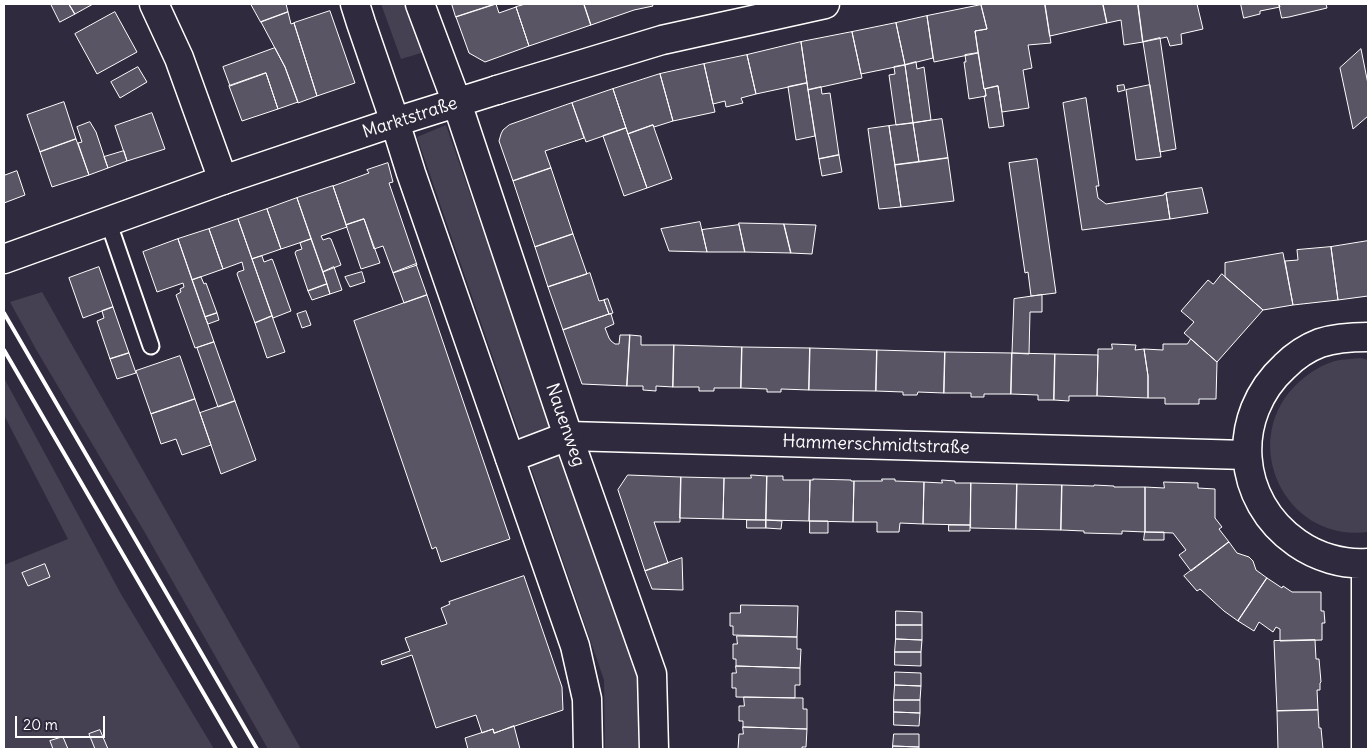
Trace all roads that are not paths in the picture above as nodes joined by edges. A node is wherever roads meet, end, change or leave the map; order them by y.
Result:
1 (154, 4) edge
2 (356, 4) edge
3 (420, 4) edge
4 (825, 4) edge
5 (457, 103) junction
6 (395, 122) junction
7 (223, 180) junction
8 (108, 221) junction
9 (4, 259) edge
10 (1368, 337) edge
11 (151, 346) dead end
12 (568, 436) junction
13 (1246, 455) junction
14 (510, 458) junction
15 (1367, 564) edge
16 (588, 749) edge
17 (654, 749) edge
18 (1366, 749) edge

1 - 7 street
2 - 6 street
3 - 5 street, Nauenweg
4 - 5 street, Marktstraße
5 - 6 street, Marktstraße
5 - 12 street, Nauenweg
6 - 7 street, Marktstraße
6 - 14 street
7 - 8 street, Marktstraße
8 - 9 street, Marktstraße
8 - 11 lane
10 - 13 street
12 - 13 street, Hammerschmidtstraße
12 - 14 street, Hammerschmidtstraße
12 - 17 street, Nauenweg
13 - 15 street
14 - 16 street
15 - 18 street

